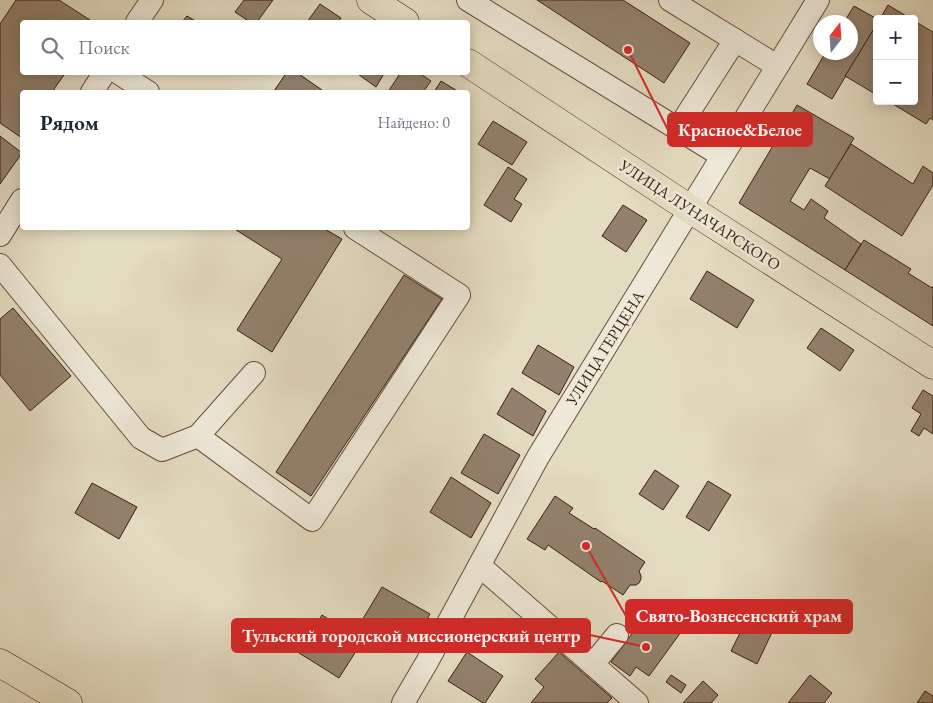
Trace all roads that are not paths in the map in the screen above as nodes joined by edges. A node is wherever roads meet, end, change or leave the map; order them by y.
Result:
1 (152, 0) edge
2 (371, 0) edge
3 (468, 0) edge
4 (670, 0) edge
5 (818, 0) edge
6 (138, 20) edge
7 (403, 20) edge
8 (735, 40) junction
9 (470, 64) edge
10 (777, 66) junction
11 (103, 75) edge
12 (122, 75) edge
13 (93, 90) edge
14 (145, 90) edge
15 (678, 129) junction
16 (722, 156) junction
17 (20, 203) edge
18 (690, 209) junction
19 (359, 230) edge
20 (0, 235) edge
21 (0, 265) edge
22 (933, 365) edge
23 (254, 373) dead end
24 (198, 436) junction
25 (480, 566) junction
26 (617, 635) dead end
27 (0, 663) edge
28 (593, 664) junction
29 (68, 703) edge
30 (403, 703) edge
31 (637, 703) edge

1 - 6 street
2 - 7 main road
3 - 15 street
4 - 8 street
5 - 10 street, УЛИЦА ГЕРЦЕНА
8 - 10 street
8 - 15 street
9 - 18 main road, УЛИЦА ЛУНАЧАРСКОГО
10 - 16 street, УЛИЦА ГЕРЦЕНА
11 - 13 street
12 - 14 street
15 - 16 street
16 - 18 street, УЛИЦА ГЕРЦЕНА
17 - 20 street
18 - 22 main road, УЛИЦА ЛУНАЧАРСКОГО
18 - 25 street, УЛИЦА ГЕРЦЕНА
19 - 24 street
21 - 24 street
23 - 24 street
25 - 28 street
25 - 30 street, УЛИЦА ГЕРЦЕНА
26 - 28 street
27 - 29 main road
28 - 31 street

